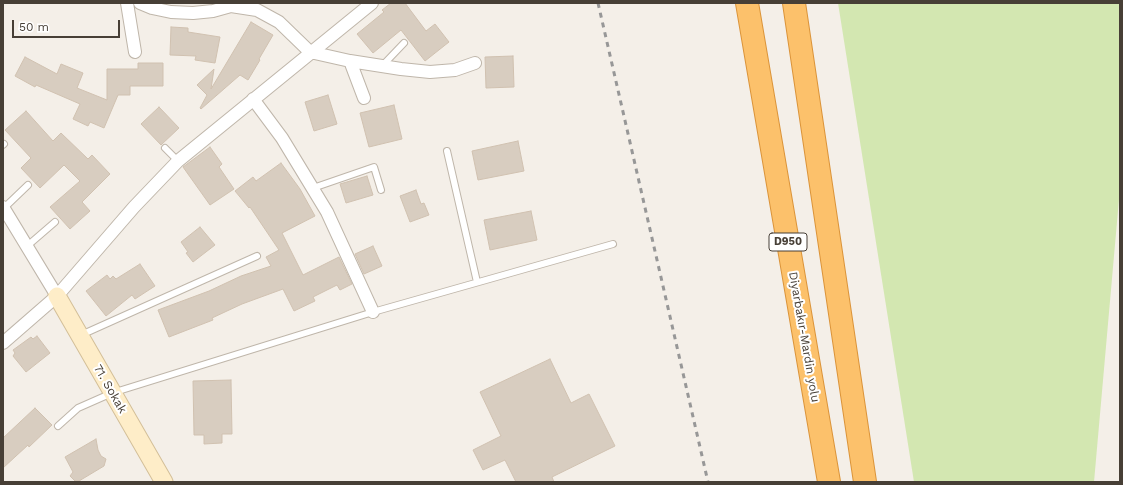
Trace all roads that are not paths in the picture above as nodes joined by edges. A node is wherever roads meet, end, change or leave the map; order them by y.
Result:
1 (127, 3) edge
2 (140, 3) edge
3 (372, 3) edge
4 (747, 3) edge
5 (794, 3) edge
6 (232, 4) edge
7 (404, 44) dead end
8 (135, 52) dead end
9 (310, 52) junction
10 (350, 61) junction
11 (474, 63) dead end
12 (382, 66) junction
13 (364, 98) dead end
14 (254, 99) junction
15 (165, 148) dead end
16 (447, 151) dead end
17 (178, 161) junction
18 (28, 185) dead end
19 (313, 188) junction
20 (381, 190) dead end
21 (3, 208) edge
22 (55, 222) dead end
23 (613, 244) dead end
24 (26, 247) junction
25 (257, 256) dead end
26 (477, 282) junction
27 (57, 296) junction
28 (372, 312) junction
29 (79, 335) junction
30 (3, 343) edge
31 (112, 392) junction
32 (58, 426) dead end
33 (164, 482) edge
34 (829, 482) edge
35 (865, 482) edge

1 - 8 street
2 - 6 street
3 - 9 street
4 - 34 highway, Diyarbakır-Mardin yolu / D950
5 - 35 highway
6 - 9 street
7 - 12 lane
9 - 10 street
9 - 14 street
10 - 12 street
10 - 13 street
11 - 12 street
14 - 17 street
14 - 19 street
15 - 17 lane
16 - 26 lane
17 - 27 street
18 - 21 lane
19 - 20 lane
19 - 28 street
21 - 24 street
22 - 24 lane
23 - 26 lane
24 - 27 street
25 - 29 lane
26 - 28 lane
27 - 29 street, 71. Sokak
27 - 30 street
28 - 31 lane
29 - 31 street, 71. Sokak
31 - 32 lane
31 - 33 street, 71. Sokak

